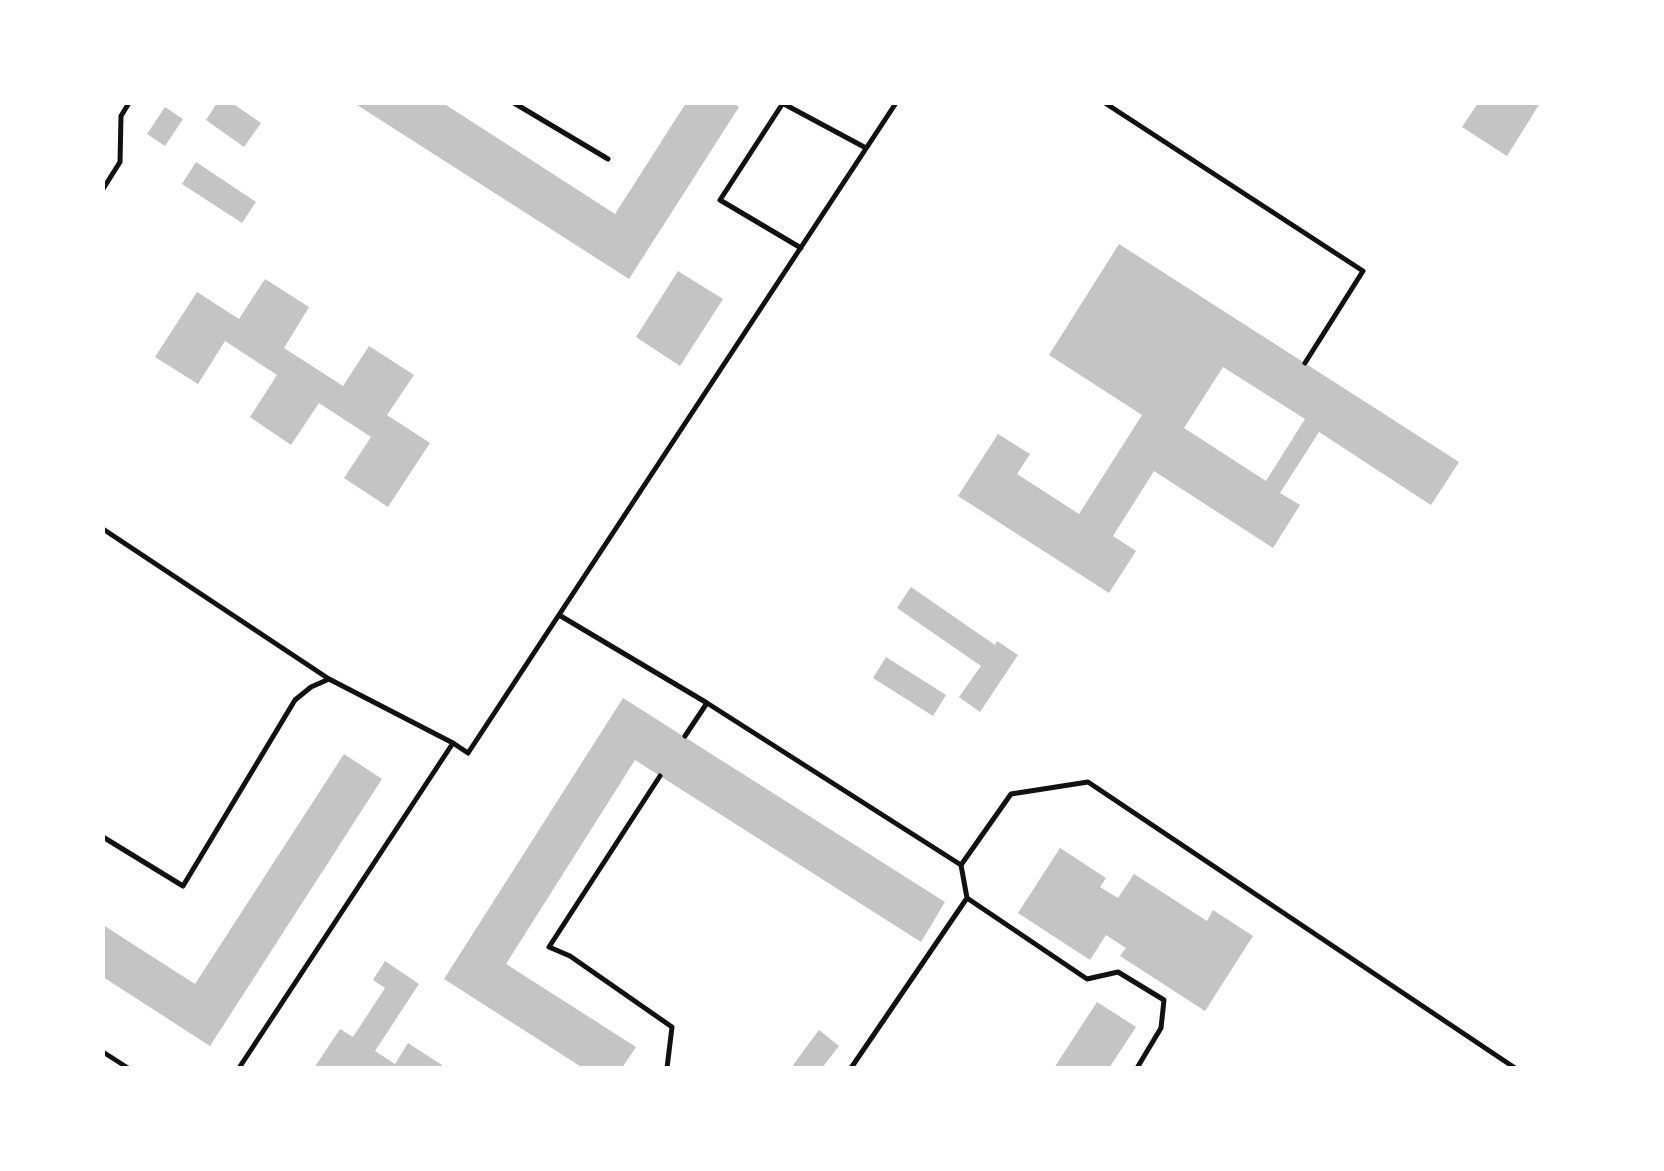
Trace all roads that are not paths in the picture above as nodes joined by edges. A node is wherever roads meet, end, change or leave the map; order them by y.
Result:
1 (128, 103) edge
2 (514, 103) edge
3 (896, 103) edge
4 (1105, 103) edge
5 (783, 104) edge
6 (866, 148) junction
7 (608, 159) dead end
8 (103, 189) edge
9 (801, 248) junction
10 (1305, 363) dead end
11 (103, 529) edge
12 (559, 615) junction
13 (330, 679) junction
14 (707, 703) junction
15 (685, 736) dead end
16 (453, 743) junction
17 (660, 776) dead end
18 (103, 836) edge
19 (961, 865) junction
20 (967, 898) junction
21 (239, 1068) edge
22 (667, 1068) edge
23 (851, 1068) edge
24 (1137, 1068) edge
25 (1515, 1068) edge

1 - 8 lane
2 - 7 lane
3 - 6 lane
4 - 10 lane
5 - 6 lane
5 - 9 lane
6 - 9 lane
9 - 12 lane
11 - 13 lane
12 - 14 lane
12 - 16 lane
13 - 16 lane
13 - 18 lane
14 - 15 lane
14 - 19 lane
16 - 21 lane
17 - 22 lane
19 - 20 lane
19 - 25 lane
20 - 23 lane
20 - 24 lane

